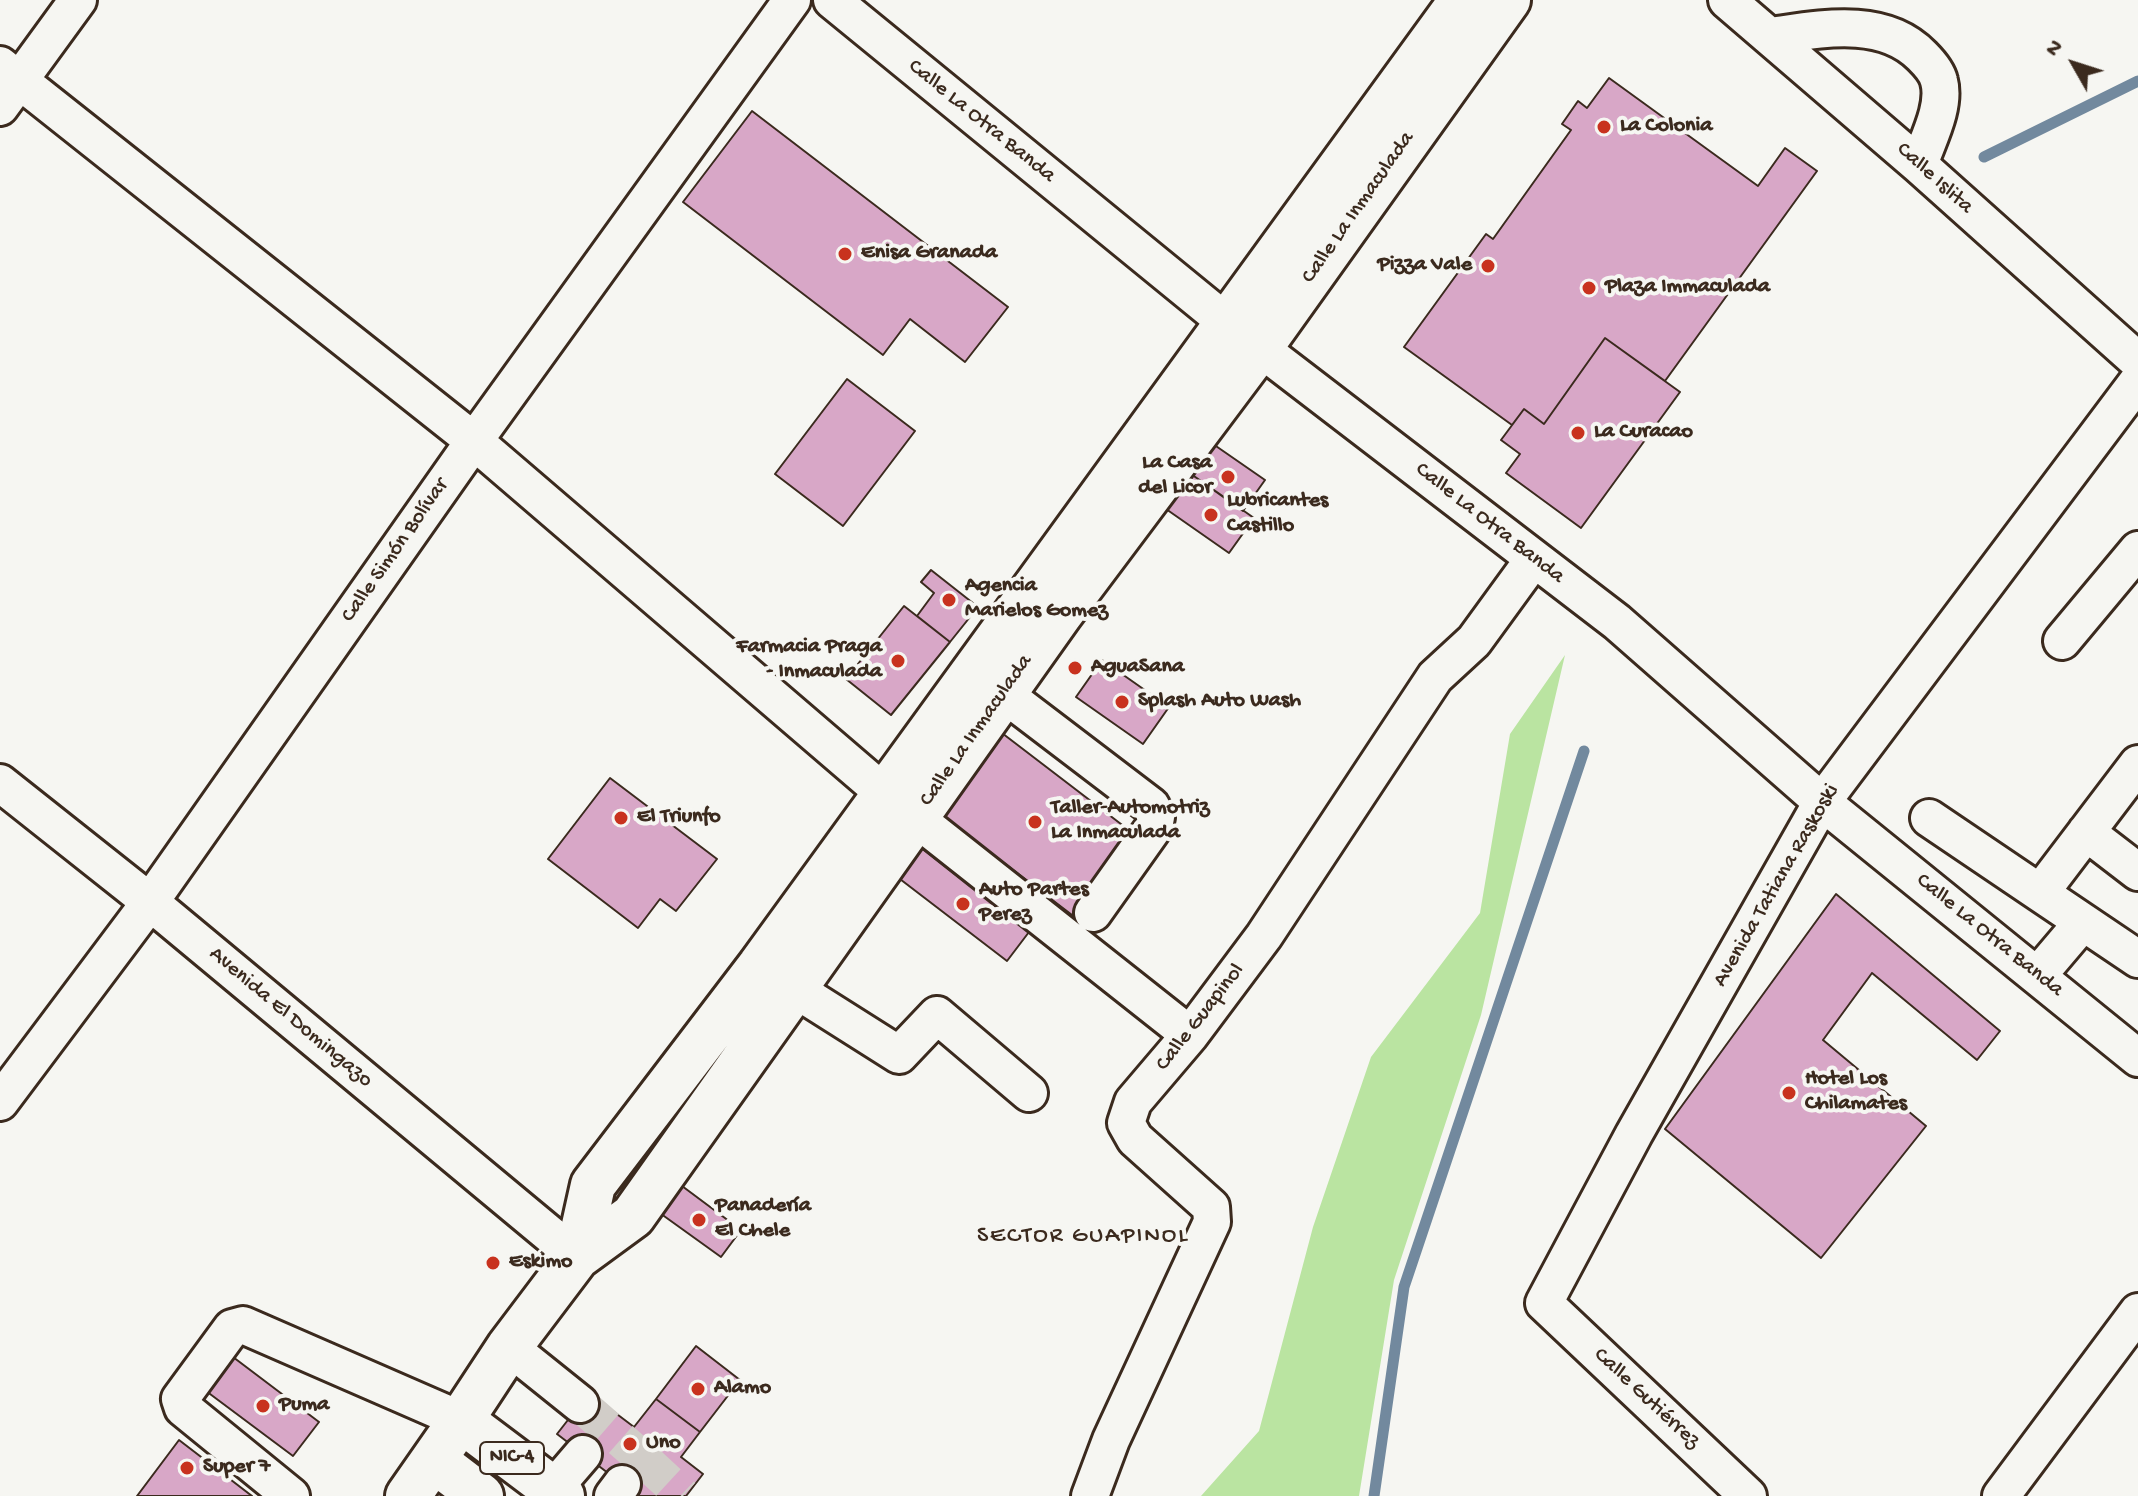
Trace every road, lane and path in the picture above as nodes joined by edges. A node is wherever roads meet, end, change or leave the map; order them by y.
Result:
1 (78, 0) edge
2 (792, 0) edge
3 (832, 0) edge
4 (1727, 0) edge
5 (1488, 3) edge
6 (1770, 36) junction
7 (7, 84) edge
8 (1919, 165) junction
9 (1226, 322) junction
10 (1261, 346) junction
11 (2138, 361) edge
12 (2138, 381) edge
13 (474, 441) junction
14 (2138, 550) edge
15 (1533, 560) junction
16 (1045, 602) junction
17 (2062, 641) dead end
18 (1004, 694) junction
19 (2138, 764) edge
20 (0, 783) edge
21 (1822, 802) junction
22 (900, 805) junction
23 (1929, 818) dead end
24 (2086, 832) junction
25 (2138, 872) edge
26 (2040, 893) junction
27 (150, 902) junction
28 (1093, 913) dead end
29 (2083, 922) junction
30 (2138, 959) edge
31 (2038, 975) junction
32 (777, 978) junction
33 (1190, 1035) junction
34 (2138, 1058) edge
35 (1029, 1093) dead end
36 (0, 1102) edge
37 (577, 1257) junction
38 (1544, 1303) joint
39 (2138, 1312) edge
40 (509, 1347) junction
41 (580, 1404) tunnel mouth
42 (461, 1420) junction
43 (583, 1454) dead end
44 (434, 1460) junction
45 (557, 1493) edge
46 (291, 1496) edge
47 (408, 1496) edge
48 (481, 1496) edge
49 (1090, 1496) edge
50 (1748, 1496) edge
51 (2001, 1496) edge

1 - 7 street
2 - 13 street, Calle Simón Bolívar
3 - 9 street, Calle La Otra Banda
4 - 6 street, Calle Islita
5 - 9 main road, Calle La Inmaculada
5 - 10 main road, Calle La Inmaculada
6 - 8 street, Calle Islita
6 - 8 street
7 - 13 street
8 - 11 street, Calle Islita
9 - 10 street, Calle La Otra Banda
9 - 16 main road, Calle La Inmaculada
10 - 15 street, Calle La Otra Banda
10 - 16 main road, Calle La Inmaculada
12 - 21 street, Avenida Tatiana Raskoski
13 - 22 street
13 - 27 street, Calle Simón Bolívar
14 - 17 street
15 - 21 street, Calle La Otra Banda
15 - 33 street, Calle Guapinol
16 - 18 main road, Calle La Inmaculada
16 - 22 main road, Calle La Inmaculada
18 - 22 main road, Calle La Inmaculada
18 - 28 street
19 - 24 street
20 - 27 street, Avenida El Domingazo
21 - 31 street, Calle La Otra Banda
21 - 38 street, Avenida Tatiana Raskoski
22 - 32 main road, Calle La Inmaculada
22 - 33 street
23 - 26 street
24 - 25 street
24 - 26 street
26 - 29 street
27 - 36 street, Calle Simón Bolívar
27 - 37 street, Avenida El Domingazo
29 - 30 street
29 - 31 street
31 - 34 street, Calle La Otra Banda
32 - 35 street
32 - 37 main road, Calle La Inmaculada
33 - 49 street, Calle Guapinol
37 - 40 main road, Calle La Inmaculada
38 - 50 street, Calle Gutiérrez
39 - 51 street
40 - 41 street
40 - 42 main road, Calle La Inmaculada
42 - 44 main road, NIC-4
42 - 45 main road, NIC-4
42 - 46 street
43 - 45 street
44 - 47 main road, NIC-4
44 - 48 main road, NIC-4

